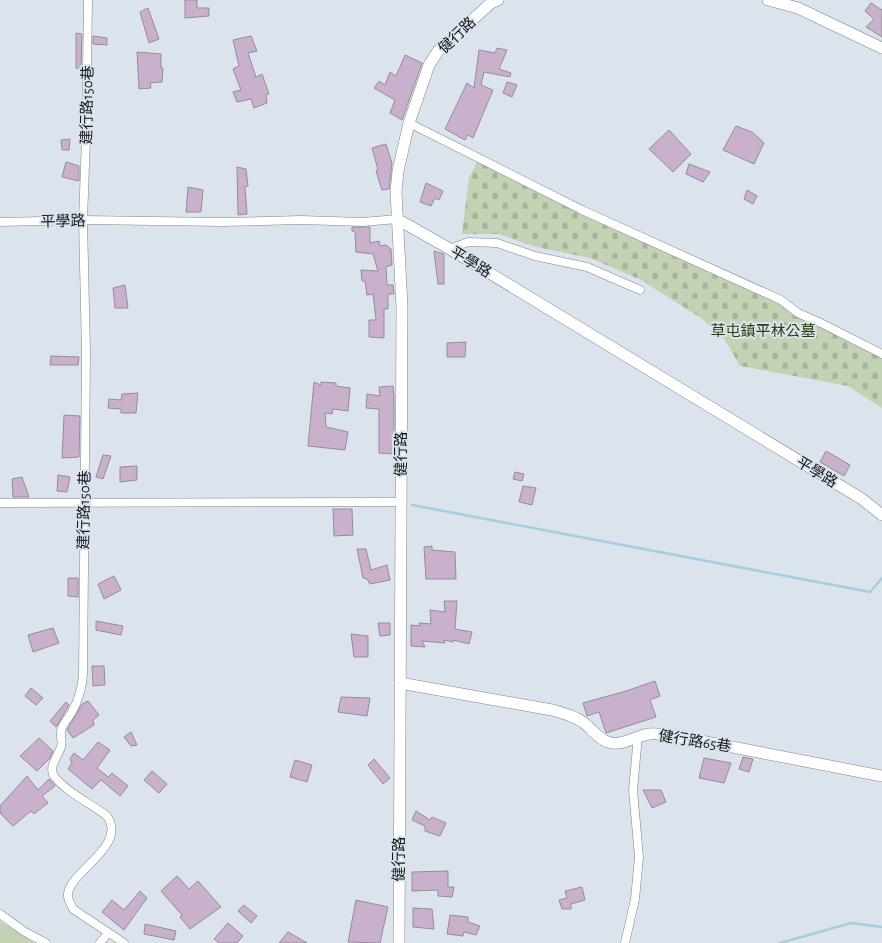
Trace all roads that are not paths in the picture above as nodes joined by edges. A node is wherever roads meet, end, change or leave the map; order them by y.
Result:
1 (88, 0) edge
2 (498, 0) edge
3 (768, 0) edge
4 (882, 48) edge
5 (409, 123) junction
6 (397, 219) junction
7 (83, 220) junction
8 (0, 222) edge
9 (450, 249) junction
10 (640, 290) dead end
11 (882, 354) edge
12 (401, 502) junction
13 (0, 503) edge
14 (84, 503) junction
15 (882, 515) edge
16 (400, 683) junction
17 (638, 736) junction
18 (882, 776) edge
19 (0, 914) edge
20 (108, 933) junction
21 (46, 943) edge
22 (100, 943) edge
23 (124, 943) edge
24 (399, 943) edge
25 (624, 943) edge

1 - 7 street, 建行路150巷
2 - 5 street, 健行路
3 - 4 street
5 - 6 street, 健行路
5 - 11 street
6 - 7 street, 平學路
6 - 9 street, 平學路
6 - 12 street, 健行路
7 - 8 street, 平學路
7 - 14 street, 建行路150巷
9 - 10 street
9 - 15 street, 平學路
12 - 14 street
12 - 16 street, 健行路
13 - 14 street
14 - 20 street, 建行路150巷
16 - 17 street, 健行路65巷
16 - 24 street, 健行路
17 - 18 street, 健行路65巷
17 - 25 street
19 - 21 street
20 - 22 street
20 - 23 street, 建行路150巷

